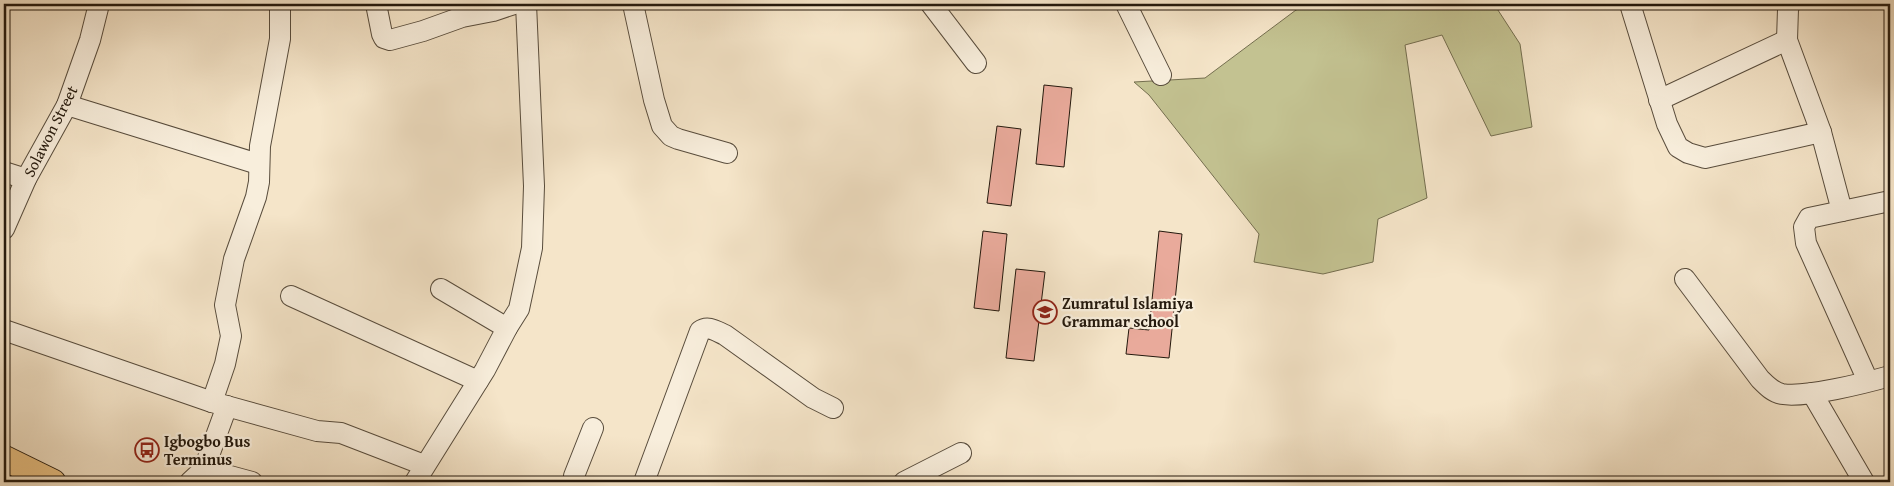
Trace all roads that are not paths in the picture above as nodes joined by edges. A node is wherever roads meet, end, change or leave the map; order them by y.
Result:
1 (100, 4) edge
2 (280, 4) edge
3 (376, 4) edge
4 (514, 4) edge
5 (526, 4) edge
6 (632, 4) edge
7 (931, 4) edge
8 (1126, 4) edge
9 (1630, 4) edge
10 (1790, 4) edge
11 (1787, 40) junction
12 (976, 63) dead end
13 (1161, 75) dead end
14 (1660, 100) junction
15 (67, 105) junction
16 (1821, 132) junction
17 (726, 152) dead end
18 (258, 164) junction
19 (4, 172) edge
20 (26, 180) junction
21 (1890, 202) edge
22 (1842, 211) junction
23 (4, 229) edge
24 (1686, 279) dead end
25 (441, 289) dead end
26 (291, 296) dead end
27 (507, 328) junction
28 (4, 330) edge
29 (1890, 376) edge
30 (478, 381) junction
31 (1868, 381) junction
32 (1812, 393) junction
33 (219, 404) junction
34 (833, 408) dead end
35 (594, 428) dead end
36 (961, 453) dead end
37 (4, 458) edge
38 (419, 474) edge
39 (197, 476) edge
40 (53, 482) edge
41 (252, 482) edge
42 (575, 482) edge
43 (644, 482) edge
44 (904, 482) edge
45 (1864, 482) edge

1 - 15 street, Solawon Street
2 - 18 street
3 - 4 street
5 - 27 street
6 - 17 street
7 - 12 street
8 - 13 street
9 - 14 street
10 - 11 street
11 - 14 street
11 - 16 street
14 - 16 street
15 - 18 street
15 - 20 street, Solawon Street
16 - 22 street
18 - 33 street
19 - 20 street
20 - 23 street, Solawon Street
21 - 22 street
22 - 31 street
24 - 32 street
25 - 27 street
26 - 30 street
27 - 30 street
28 - 33 street
29 - 31 street
30 - 38 street
31 - 32 street
32 - 45 street
33 - 38 street
33 - 39 street
34 - 43 street
35 - 42 street
36 - 44 street
37 - 40 main road
39 - 41 street

